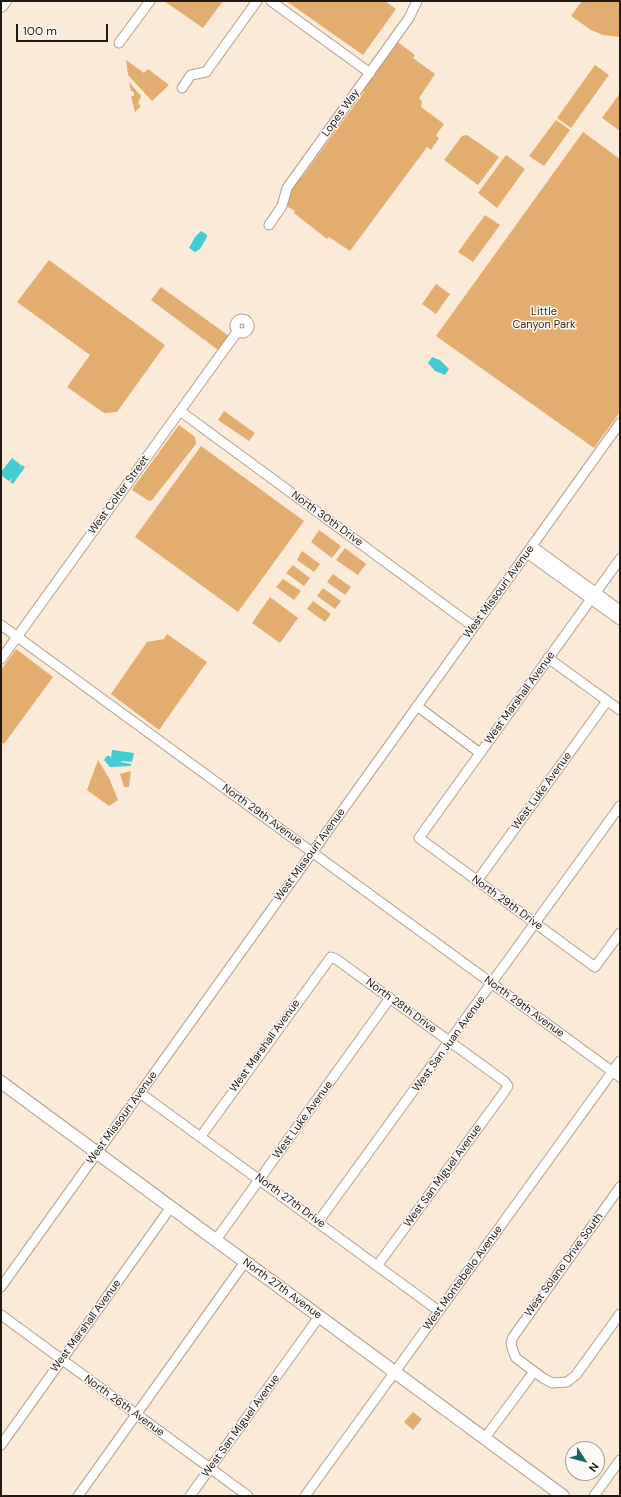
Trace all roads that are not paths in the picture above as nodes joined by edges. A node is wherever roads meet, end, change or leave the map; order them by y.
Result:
1 (5, 1) edge
2 (150, 1) edge
3 (257, 1) edge
4 (271, 1) edge
5 (416, 1) edge
6 (1, 6) edge
7 (119, 43) dead end
8 (370, 73) junction
9 (182, 88) dead end
10 (269, 225) dead end
11 (237, 332) dead end
12 (180, 411) junction
13 (620, 423) edge
14 (529, 550) junction
15 (620, 559) edge
16 (593, 596) junction
17 (620, 610) edge
18 (620, 620) edge
19 (1, 625) edge
20 (474, 627) junction
21 (17, 637) junction
22 (548, 658) junction
23 (1, 659) edge
24 (607, 700) junction
25 (417, 706) junction
26 (620, 710) edge
27 (480, 753) junction
28 (620, 806) edge
29 (419, 838) joint
30 (313, 852) junction
31 (477, 881) junction
32 (534, 923) junction
33 (620, 933) edge
34 (331, 957) joint
35 (492, 983) junction
36 (390, 998) junction
37 (450, 1042) junction
38 (620, 1061) edge
39 (616, 1074) edge
40 (1, 1082) edge
41 (508, 1086) joint
42 (140, 1092) junction
43 (201, 1136) junction
44 (97, 1153) junction
45 (260, 1179) junction
46 (620, 1187) edge
47 (171, 1207) junction
48 (318, 1222) junction
49 (215, 1241) junction
50 (245, 1262) junction
51 (377, 1266) junction
52 (1, 1287) edge
53 (439, 1311) junction
54 (620, 1314) edge
55 (1, 1315) edge
56 (319, 1317) junction
57 (62, 1360) junction
58 (395, 1372) junction
59 (533, 1372) junction
60 (136, 1414) junction
61 (484, 1439) junction
62 (1, 1445) edge
63 (620, 1460) edge
64 (210, 1468) junction
65 (78, 1496) edge
66 (190, 1496) edge
67 (248, 1496) edge
68 (305, 1496) edge
69 (563, 1496) edge
70 (594, 1496) edge

1 - 6 main road
2 - 7 street
3 - 9 street
4 - 8 street
5 - 8 street, Lopes Way
8 - 10 street, Lopes Way
11 - 12 street, West Colter Street
12 - 20 street, North 30th Drive
12 - 21 street, West Colter Street
13 - 14 street, West Missouri Avenue
14 - 16 street
14 - 20 street, West Missouri Avenue
15 - 16 street, West Marshall Avenue
16 - 17 street
16 - 18 street
16 - 22 street, West Marshall Avenue
19 - 21 street, North 29th Avenue
20 - 25 street, West Missouri Avenue
21 - 23 street, West Colter Street
21 - 30 street, North 29th Avenue
22 - 24 street
22 - 27 street, West Marshall Avenue
24 - 26 street
24 - 31 street, West Luke Avenue
25 - 27 street
25 - 30 street, West Missouri Avenue
27 - 29 street, West Marshall Avenue
28 - 32 street, West San Juan Avenue
29 - 31 street, North 29th Drive
30 - 35 street, North 29th Avenue
30 - 42 street, West Missouri Avenue
31 - 32 street, North 29th Drive
32 - 33 street, North 29th Drive
32 - 35 street, West San Juan Avenue
34 - 36 street, North 28th Drive
34 - 43 street, West Marshall Avenue
35 - 37 street, West San Juan Avenue
35 - 39 street, North 29th Avenue
36 - 37 street, North 28th Drive
36 - 45 street, West Luke Avenue
37 - 41 street, North 28th Drive
37 - 48 street, West San Juan Avenue
38 - 39 street, West Montebello Avenue
39 - 53 street, West Montebello Avenue
40 - 44 main road, North 27th Avenue
41 - 51 street, West San Miguel Avenue
42 - 43 street, North 27th Drive
42 - 44 street, West Missouri Avenue
43 - 45 street, North 27th Drive
44 - 47 main road, North 27th Avenue
44 - 52 street, West Missouri Avenue
45 - 48 street, North 27th Drive
45 - 49 street, West Luke Avenue
46 - 59 street, West Solano Drive South
47 - 49 main road, North 27th Avenue
47 - 57 street, West Marshall Avenue
48 - 51 street, North 27th Drive
49 - 50 main road, North 27th Avenue
50 - 56 main road, North 27th Avenue
50 - 60 street
51 - 53 street, North 27th Drive
53 - 58 street, West Montebello Avenue
54 - 59 street
55 - 57 street, North 26th Avenue
56 - 58 main road, North 27th Avenue
56 - 64 street, West San Miguel Avenue
57 - 60 street, North 26th Avenue
57 - 62 street, West Marshall Avenue
58 - 61 main road, North 27th Avenue
58 - 68 street, West Montebello Avenue
59 - 61 street
60 - 64 street, North 26th Avenue
60 - 65 street
61 - 69 main road, North 27th Avenue
63 - 70 street
64 - 66 street, West San Miguel Avenue
64 - 67 street, North 26th Avenue

